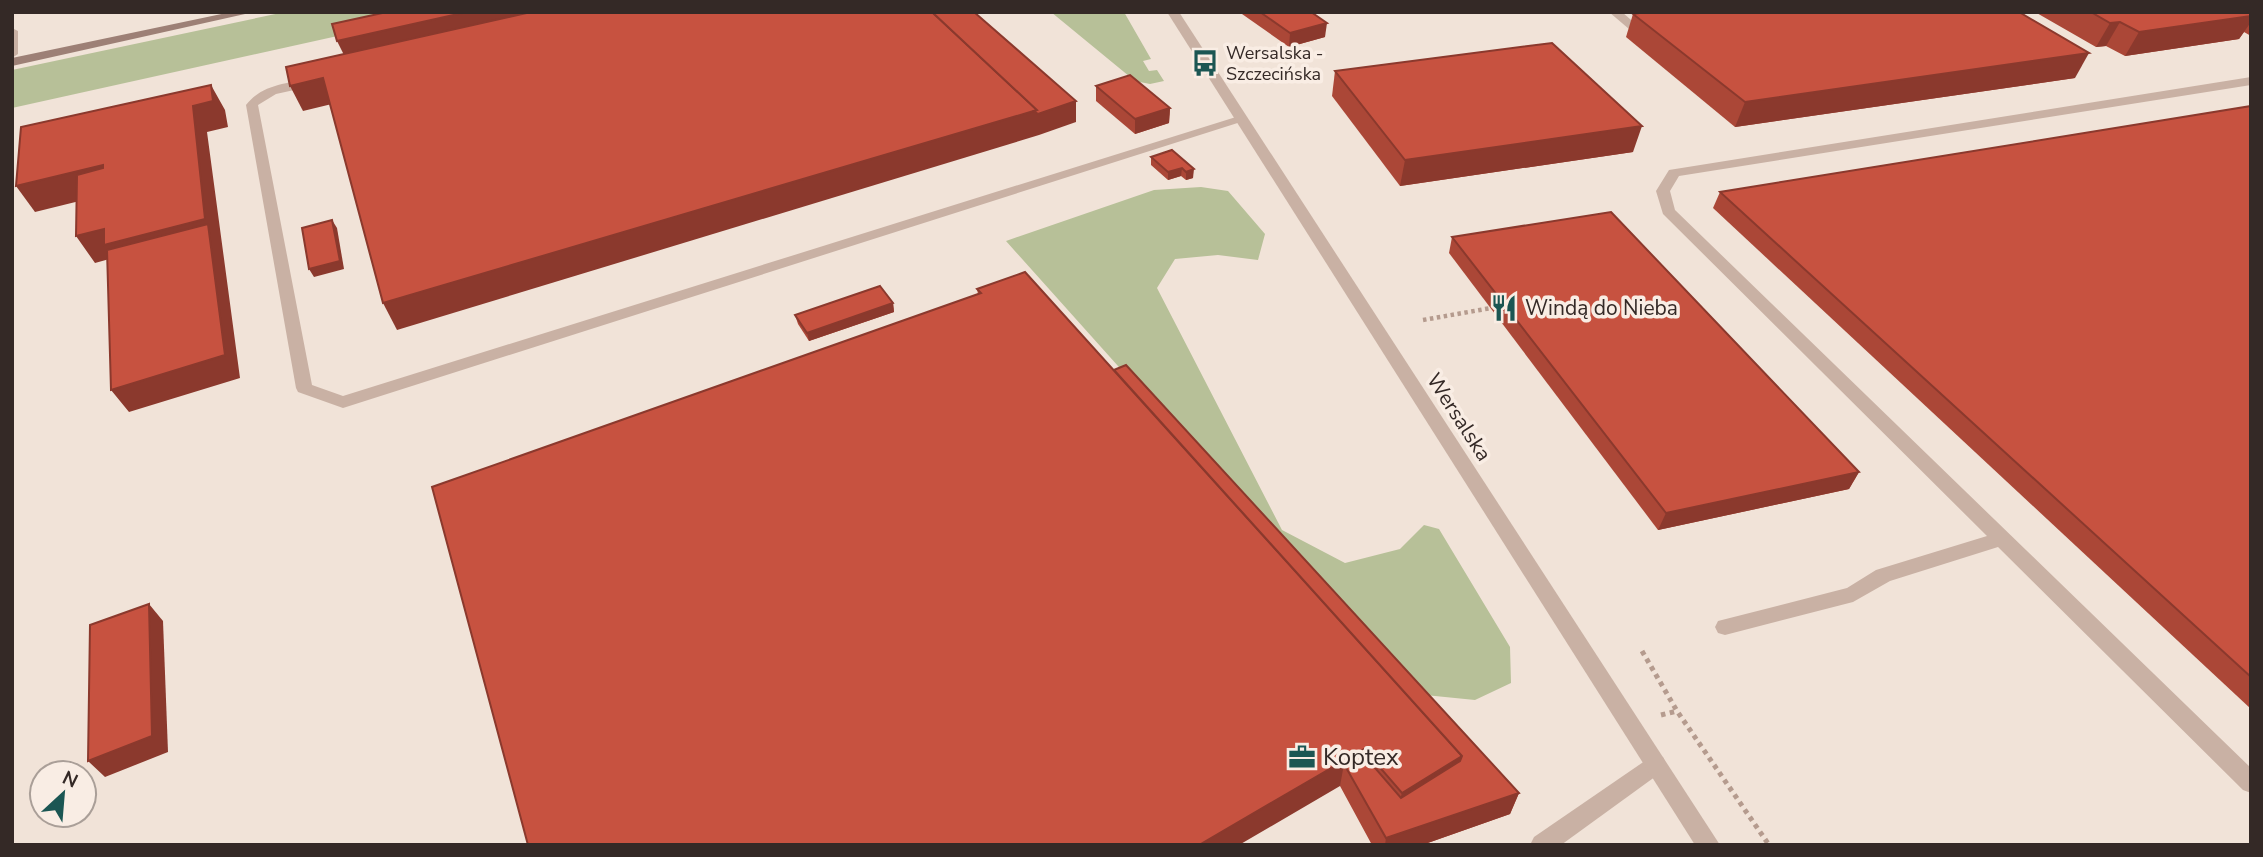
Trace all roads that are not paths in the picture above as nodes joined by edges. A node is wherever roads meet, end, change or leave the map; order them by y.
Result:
1 (248, 12) edge
2 (1173, 12) edge
3 (1615, 12) edge
4 (1633, 27) edge
5 (12, 31) edge
6 (12, 54) edge
7 (12, 62) edge
8 (326, 79) edge
9 (2251, 81) edge
10 (1241, 120) junction
11 (2001, 539) junction
12 (1725, 627) dead end
13 (1655, 764) junction
14 (2251, 783) edge
15 (1542, 845) edge
16 (1708, 845) edge

1 - 7 main road
2 - 10 street, Wersalska
3 - 4 street
5 - 6 street
8 - 10 street
9 - 11 street
10 - 13 street, Wersalska
11 - 12 street
11 - 14 street
13 - 15 street
13 - 16 street, Wersalska

